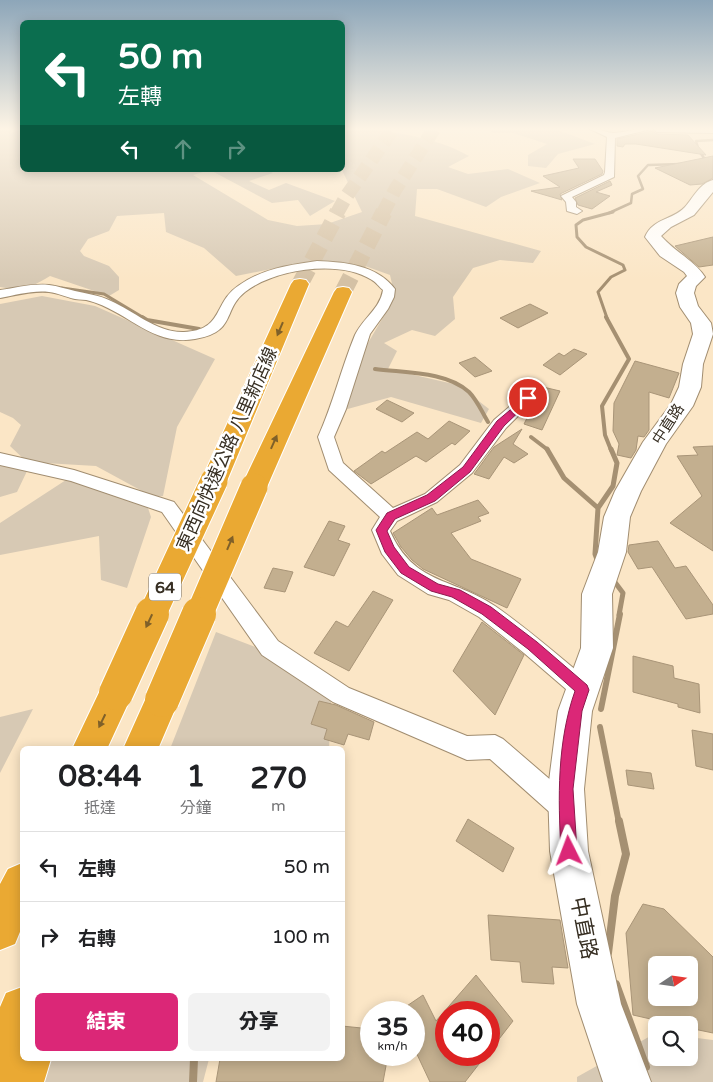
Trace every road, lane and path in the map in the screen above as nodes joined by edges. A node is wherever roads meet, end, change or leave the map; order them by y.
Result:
1 (603, 179) edge
2 (713, 184) edge
3 (577, 211) dead end
4 (300, 284) tunnel mouth
5 (343, 292) tunnel mouth
6 (0, 294) edge
7 (528, 398) dead end
8 (0, 459) edge
9 (391, 516) junction
10 (582, 690) junction
11 (90, 746) edge
12 (141, 746) edge
13 (569, 851) junction
14 (20, 887) edge
15 (0, 929) edge
16 (20, 1014) edge
17 (0, 1059) edge
18 (27, 1061) edge
19 (20, 1082) edge
20 (627, 1082) edge

1 - 3 street
2 - 10 street, 中直路
4 -> 11 highway, 東西向快速公路 八里新店線 / 64, bridge
12 -> 5 highway, 64, bridge
6 - 9 street
7 - 9 street
8 - 13 street
9 - 10 street
10 - 13 street, 中直路
13 - 20 street, 中直路
14 - 15 highway
16 - 17 highway
18 - 19 highway

